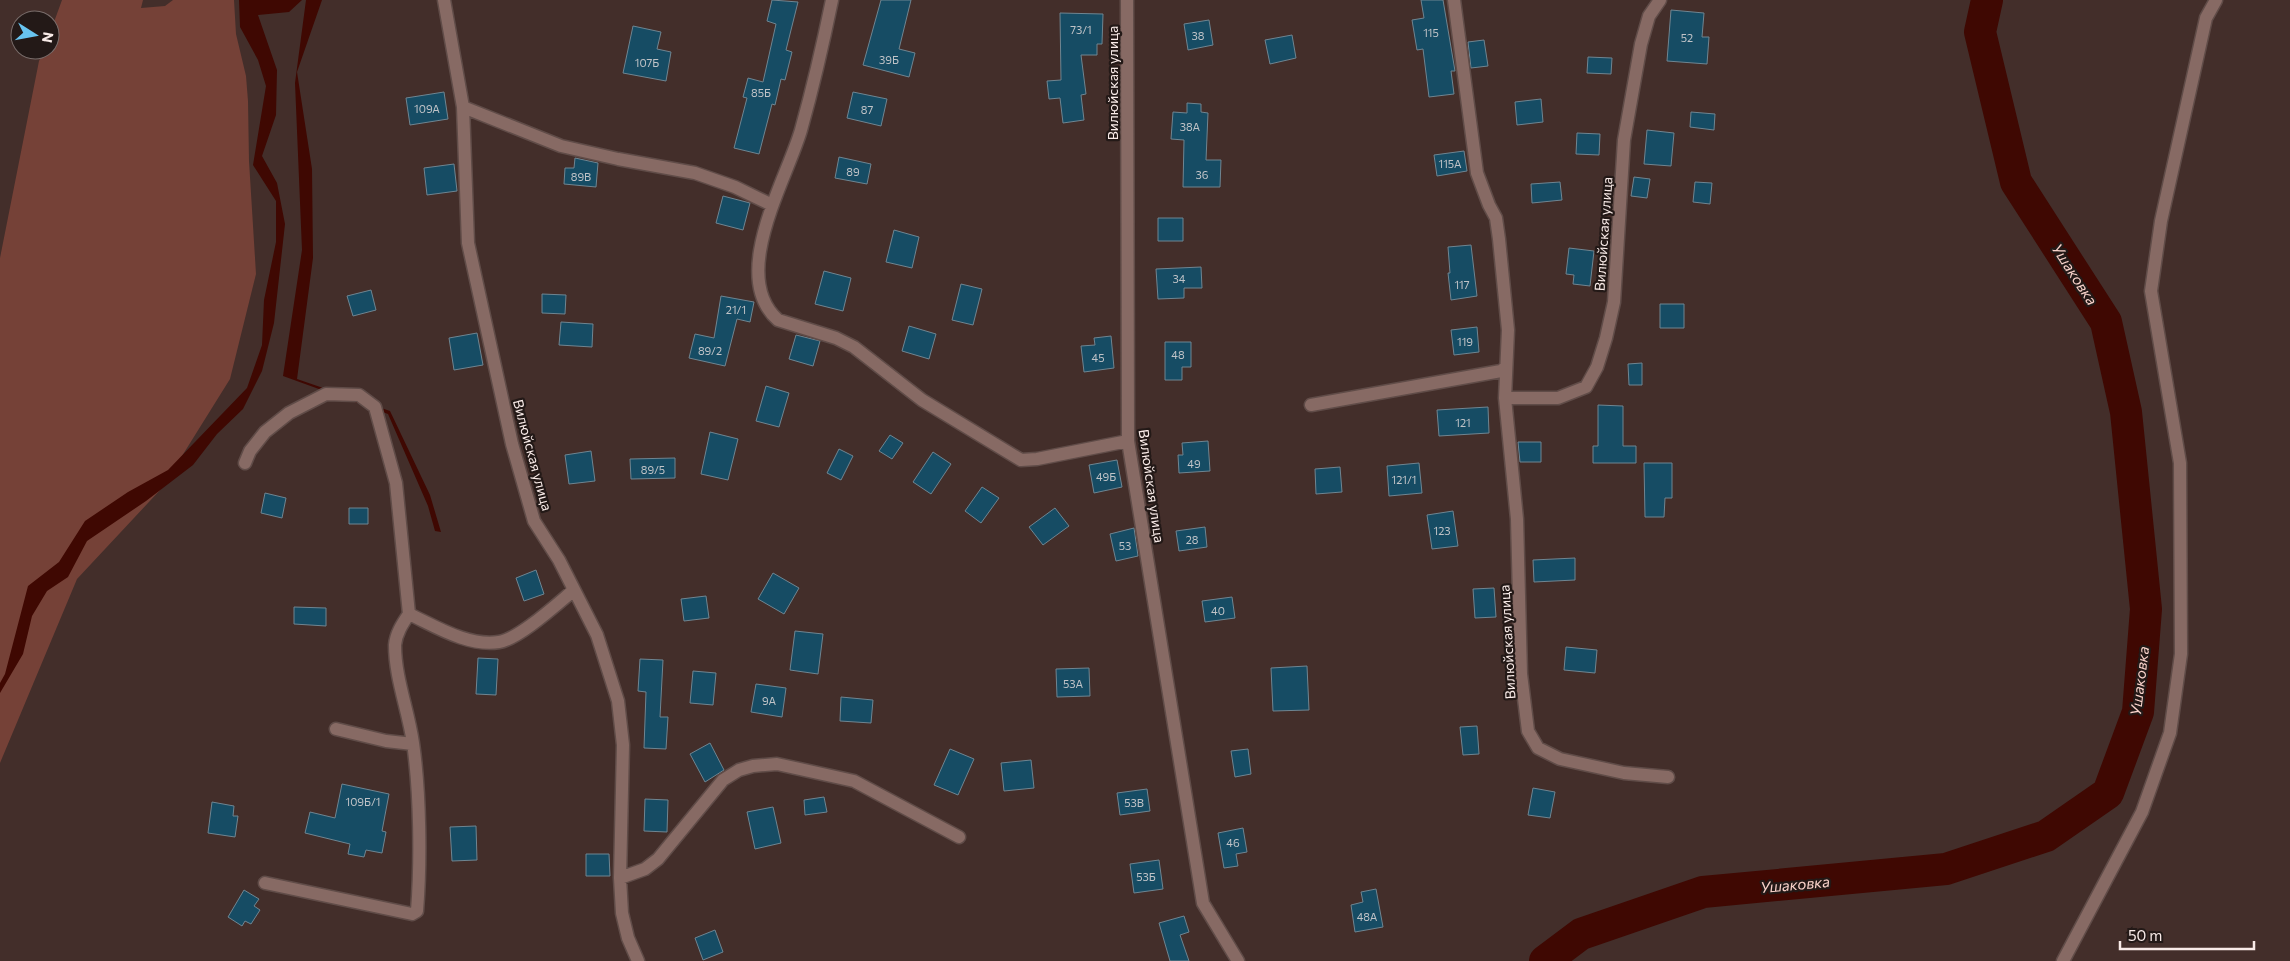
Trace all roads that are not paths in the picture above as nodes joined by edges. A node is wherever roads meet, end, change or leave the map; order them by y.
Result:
1 (444, 0) edge
2 (832, 0) edge
3 (1127, 0) edge
4 (1454, 0) edge
5 (1660, 0) edge
6 (2216, 0) edge
7 (463, 106) junction
8 (772, 205) junction
9 (1506, 367) junction
10 (1505, 398) junction
11 (1311, 405) dead end
12 (1128, 442) junction
13 (245, 462) dead end
14 (574, 590) junction
15 (409, 614) junction
16 (336, 729) dead end
17 (413, 744) junction
18 (1668, 777) dead end
19 (959, 837) dead end
20 (620, 878) junction
21 (265, 883) dead end
22 (638, 961) edge
23 (1238, 961) edge
24 (2063, 961) edge

1 - 7 street, Вилюйская улица
2 - 8 street
3 - 12 street, Вилюйская улица
4 - 9 street, Вилюйская улица
5 - 10 street, Вилюйская улица
6 - 24 street
7 - 8 street
7 - 14 street, Вилюйская улица
8 - 12 street
9 - 10 street, Вилюйская улица
9 - 11 street
10 - 18 street, Вилюйская улица
12 - 23 street, Вилюйская улица
13 - 15 street
14 - 15 street
14 - 20 street, Вилюйская улица
15 - 17 street
16 - 17 street
17 - 21 street
19 - 20 street
20 - 22 street, Вилюйская улица

